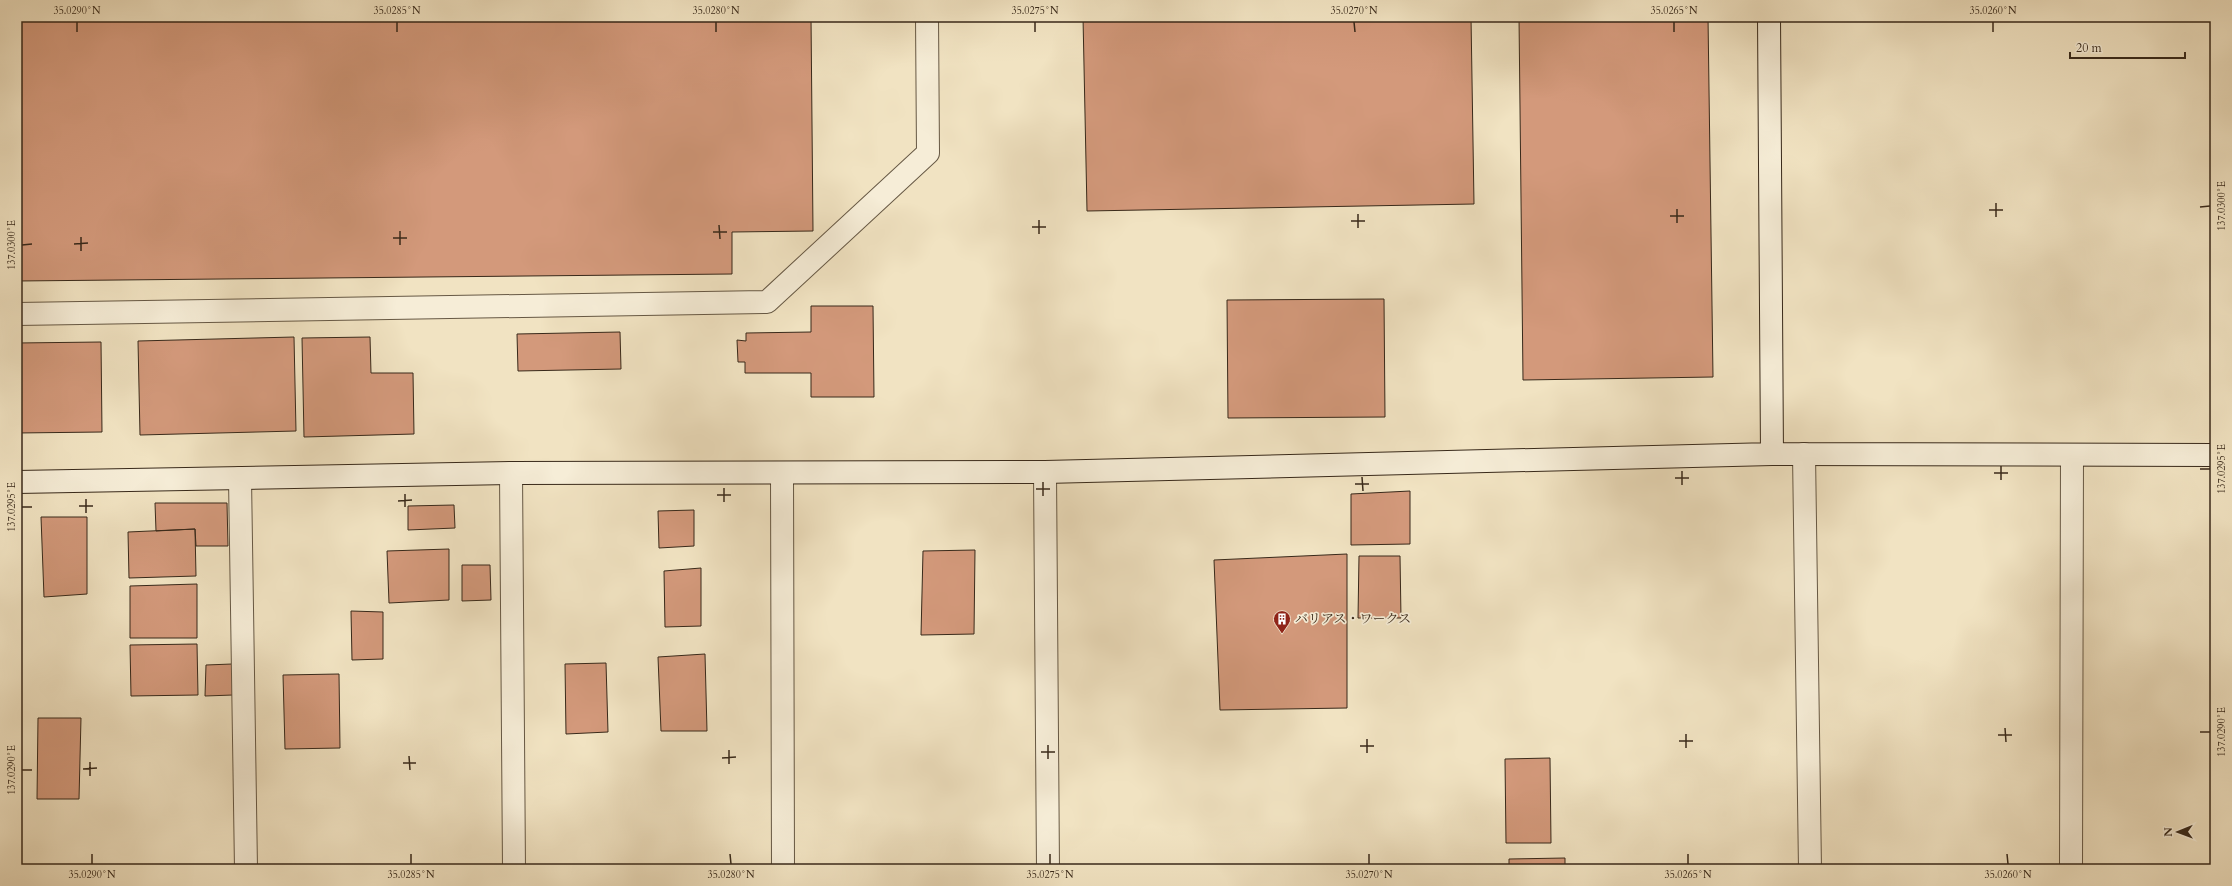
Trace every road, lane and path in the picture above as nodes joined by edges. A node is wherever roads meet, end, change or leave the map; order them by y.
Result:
1 (927, 17) edge
2 (1769, 17) edge
3 (17, 314) edge
4 (1772, 454) junction
5 (1804, 454) junction
6 (2072, 455) junction
7 (2215, 455) edge
8 (1045, 472) junction
9 (511, 473) junction
10 (782, 473) junction
11 (240, 478) junction
12 (17, 482) edge
13 (246, 869) edge
14 (514, 869) edge
15 (783, 869) edge
16 (1048, 869) edge
17 (1810, 869) edge
18 (2071, 869) edge

1 - 3 street
2 - 4 street
4 - 5 street
4 - 8 street
5 - 6 street
5 - 17 street
6 - 7 street
6 - 18 street
8 - 10 street
8 - 16 street
9 - 10 street
9 - 11 street
9 - 14 street
10 - 15 street
11 - 12 street
11 - 13 street

